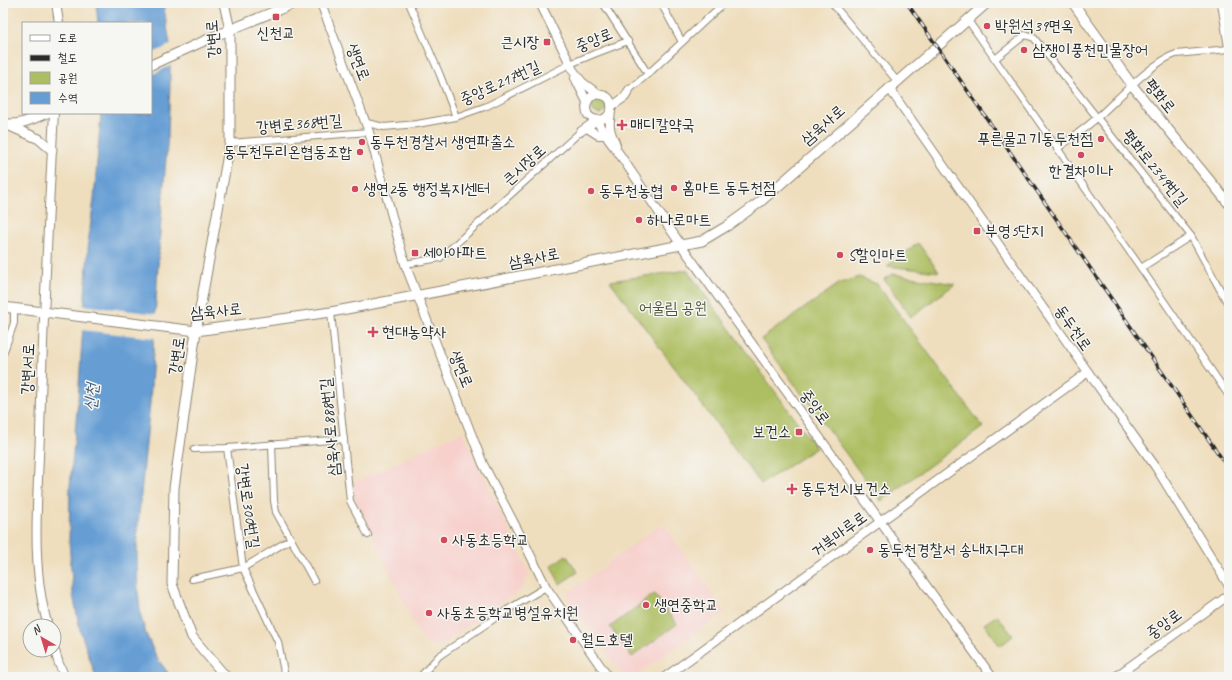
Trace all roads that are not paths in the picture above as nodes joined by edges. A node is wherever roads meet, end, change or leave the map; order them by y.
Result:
1 (56, 3) edge
2 (224, 3) edge
3 (295, 3) edge
4 (321, 3) edge
5 (409, 3) edge
6 (540, 3) edge
7 (603, 3) edge
8 (661, 3) edge
9 (724, 3) edge
10 (832, 3) edge
11 (987, 3) edge
12 (1074, 3) edge
13 (1222, 3) edge
14 (967, 19) junction
15 (59, 22) edge
16 (230, 30) junction
17 (628, 41) junction
18 (682, 42) junction
19 (1229, 48) edge
20 (995, 59) junction
21 (152, 65) edge
22 (572, 67) junction
23 (648, 74) junction
24 (897, 81) junction
25 (1132, 85) junction
26 (889, 88) junction
27 (629, 90) joint
28 (598, 94) junction
29 (587, 102) junction
30 (611, 105) junction
31 (45, 114) edge
32 (54, 114) edge
33 (588, 115) junction
34 (456, 117) junction
35 (1097, 118) junction
36 (597, 120) junction
37 (4, 124) edge
38 (368, 127) junction
39 (584, 130) junction
40 (605, 135) junction
41 (230, 143) junction
42 (1057, 149) junction
43 (52, 150) junction
44 (618, 152) junction
45 (1229, 204) edge
46 (1191, 236) junction
47 (681, 245) junction
48 (405, 264) junction
49 (1142, 268) junction
50 (417, 296) junction
51 (1229, 306) edge
52 (3, 307) edge
53 (14, 309) junction
54 (44, 312) junction
55 (331, 312) junction
56 (196, 331) junction
57 (3, 354) edge
58 (1088, 372) junction
59 (1229, 396) edge
60 (344, 439) junction
61 (272, 444) junction
62 (227, 448) junction
63 (194, 449) dead end
64 (880, 522) junction
65 (368, 535) dead end
66 (291, 539) junction
67 (243, 568) junction
68 (192, 579) dead end
69 (314, 581) dead end
70 (1229, 586) edge
71 (546, 587) junction
72 (1229, 594) edge
73 (46, 618) edge
74 (57, 658) edge
75 (65, 677) edge
76 (226, 677) edge
77 (285, 677) edge
78 (420, 677) edge
79 (608, 677) edge
80 (665, 677) edge
81 (992, 677) edge
82 (1115, 677) edge

1 - 15 street
2 - 16 main road, 강변로
3 - 16 main road
4 - 38 street, 생연로
5 - 34 street
6 - 22 street, 중앙로
7 - 17 street
8 - 18 street
9 - 18 street
10 - 24 street
11 - 14 main road, 삼육사로
12 - 25 main road, 평화로
13 - 19 street
14 - 20 street
14 - 24 main road, 삼육사로
16 - 21 main road
16 - 41 main road, 강변로
17 - 22 street, 중앙로
17 - 23 street
18 - 23 street
19 - 25 street
20 - 35 street, 평화로2349번길
20 - 42 street
22 - 28 street
22 - 29 street
22 - 34 street, 중앙로217번길
23 - 27 street
24 - 26 main road, 삼육사로
25 - 35 street
25 - 45 main road, 평화로
26 - 47 main road, 삼육사로
26 - 58 street, 동두천로
27 - 30 street
28 - 29 street
28 - 30 street
29 - 33 street
30 - 36 street
30 - 44 street
31 - 37 main road
32 - 43 street, 강변서로
33 - 36 street
33 - 39 street
34 - 38 street, 중앙로217번길
35 - 42 street
35 - 46 street, 평화로2349번길
36 - 39 street
36 - 40 street
37 - 43 main road
38 - 41 street, 강변로368번길
38 - 48 street, 생연로
39 - 40 street
39 - 48 street, 큰시장로
40 - 44 street
41 - 56 main road, 강변로
42 - 49 street
43 - 54 street, 강변서로
44 - 47 street, 중앙로
46 - 49 street
46 - 51 street, 평화로2349번길
47 - 50 main road, 삼육사로
47 - 64 street, 중앙로
48 - 50 street, 생연로
49 - 59 street
50 - 55 main road, 삼육사로
50 - 71 street, 생연로
52 - 53 main road, 삼육사로
53 - 54 main road, 삼육사로
53 - 57 street
54 - 56 main road, 삼육사로
54 - 73 street, 강변서로
55 - 56 main road, 삼육사로
55 - 60 street, 삼육사로888번길
56 - 76 main road, 강변로
58 - 64 street, 거북마루로
58 - 70 street, 동두천로
60 - 61 street
60 - 65 street, 삼육사로888번길
61 - 62 street
61 - 66 street
62 - 63 street
62 - 67 street, 강변로300번길
64 - 80 street, 거북마루로
64 - 81 street, 중앙로
66 - 67 street
66 - 69 street
67 - 68 street, 강변로300번길
67 - 77 street, 강변로300번길
71 - 78 street
71 - 79 street, 생연로
72 - 82 street, 중앙로
74 - 75 street

